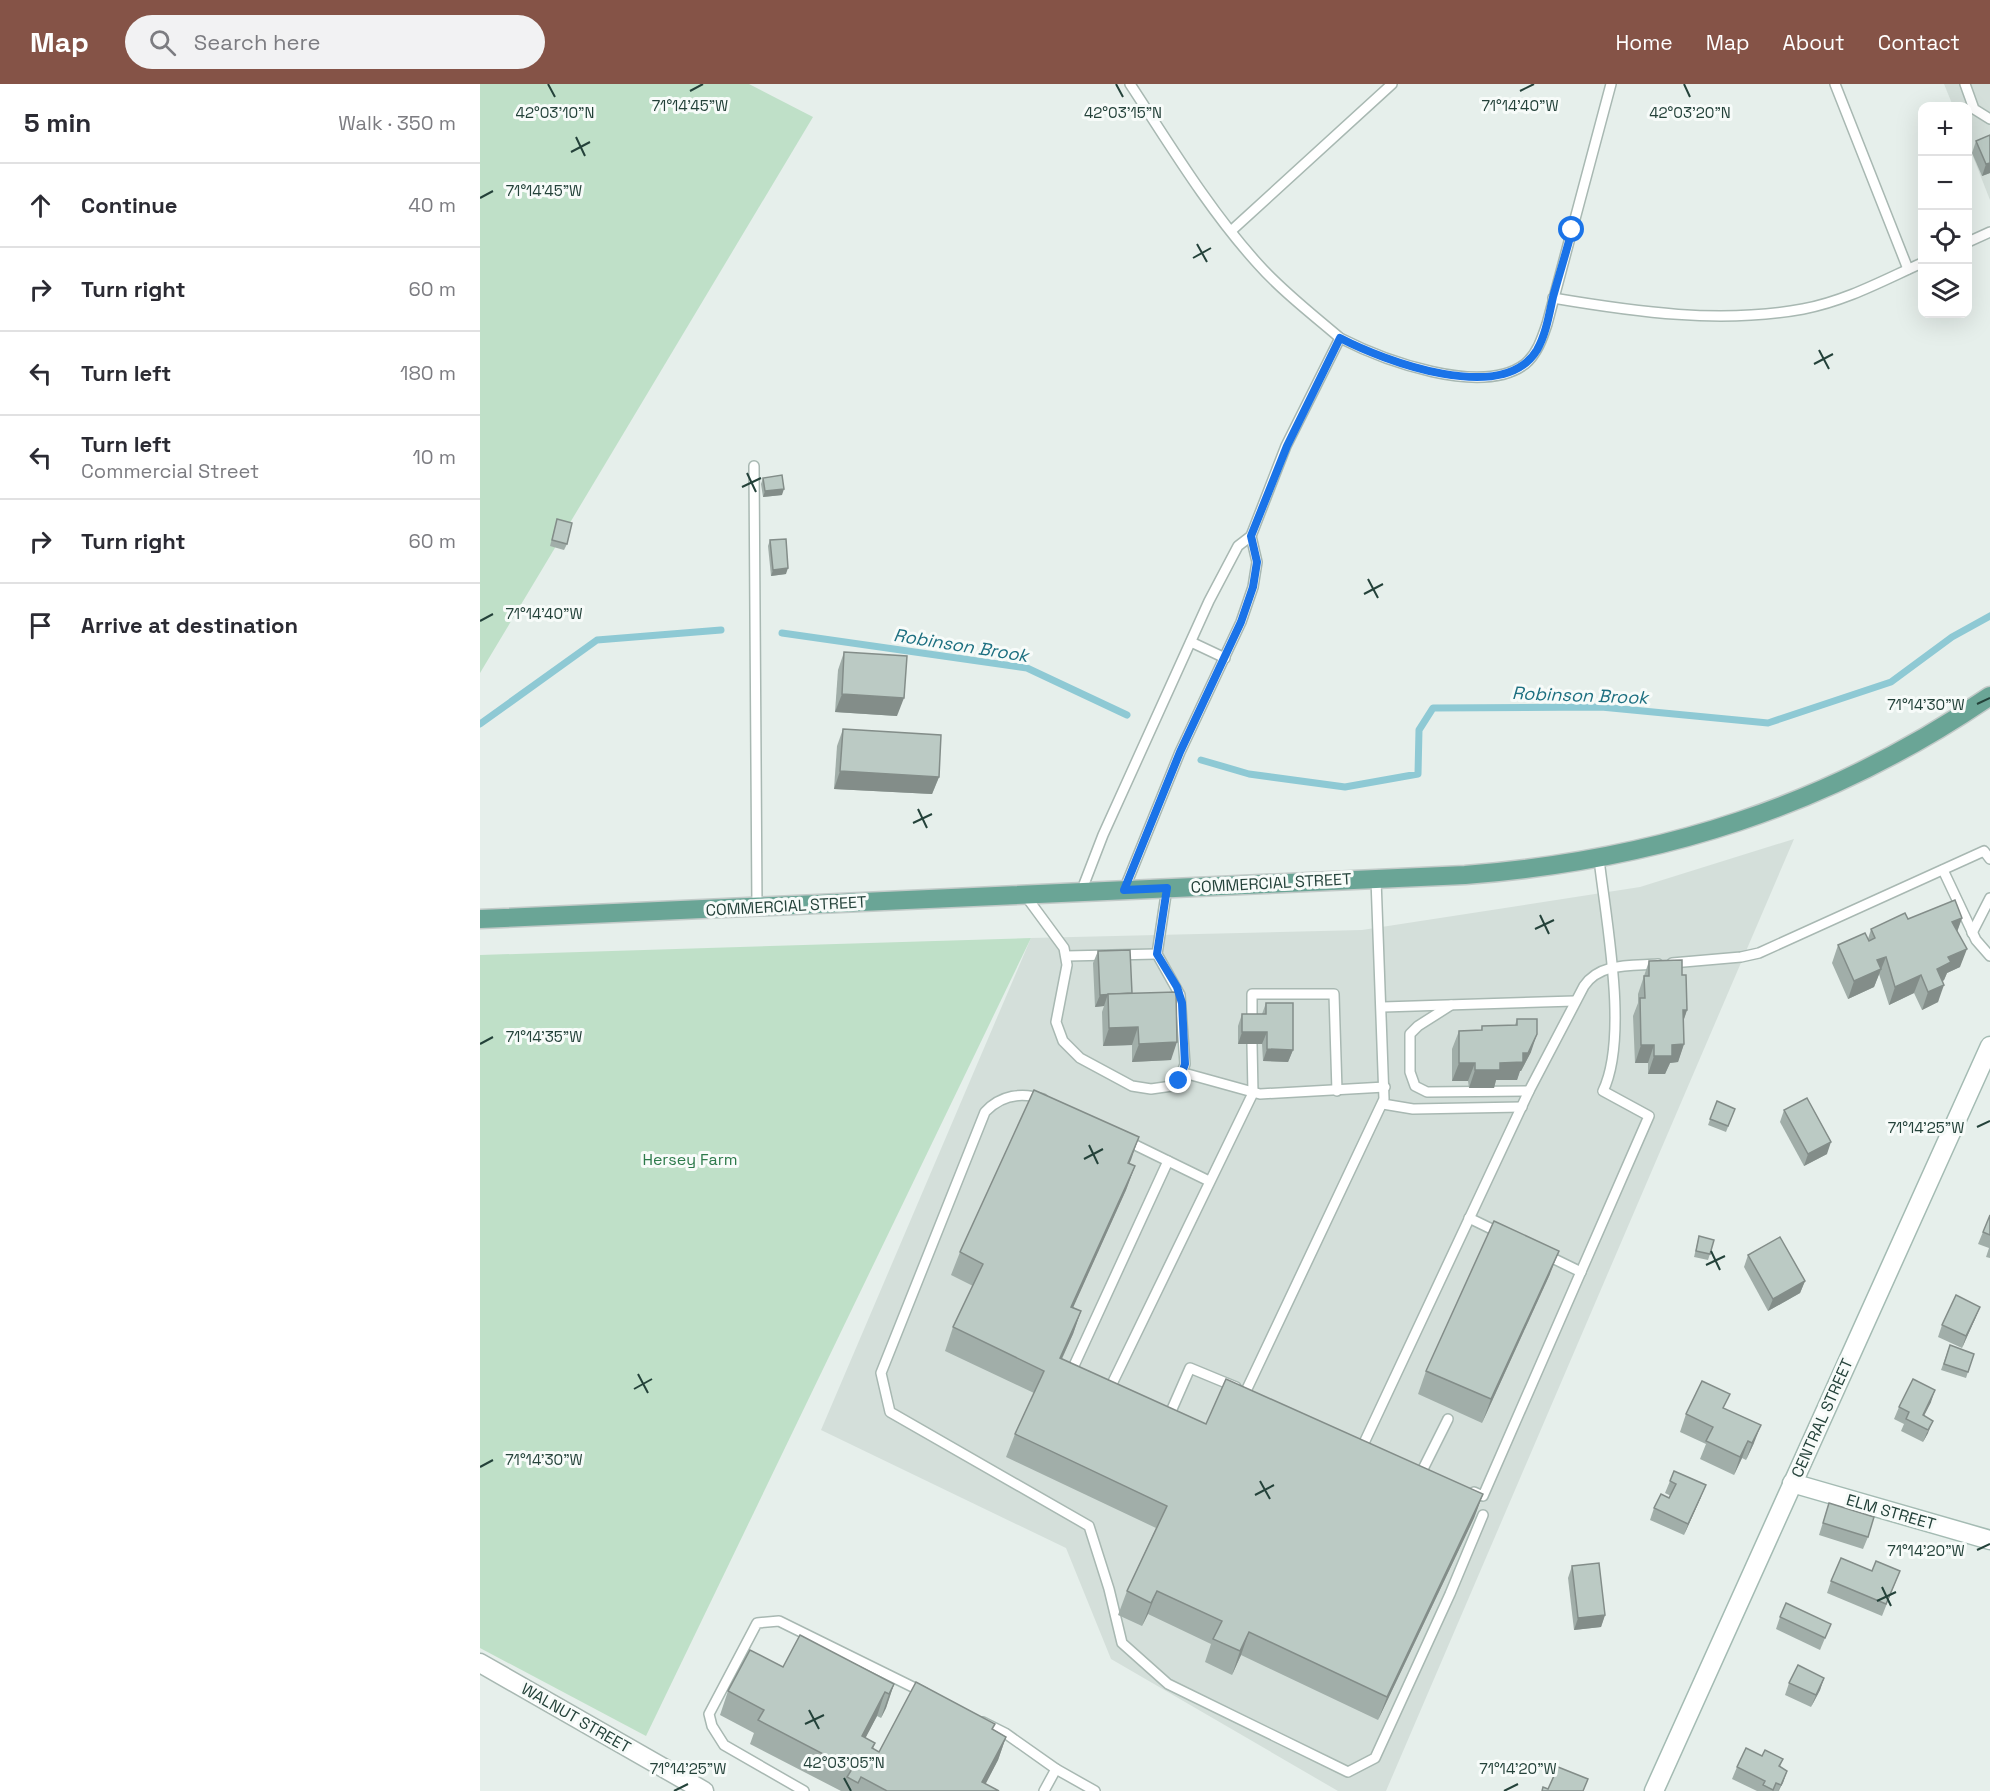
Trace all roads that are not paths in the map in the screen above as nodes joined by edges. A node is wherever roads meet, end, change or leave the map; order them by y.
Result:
1 (1130, 84) edge
2 (1392, 84) edge
3 (1611, 84) edge
4 (1835, 84) edge
5 (1965, 84) edge
6 (1990, 119) edge
7 (1231, 231) junction
8 (1990, 232) edge
9 (1972, 240) edge
10 (1920, 264) edge
11 (1908, 269) junction
12 (1553, 298) junction
13 (1340, 338) junction
14 (754, 466) dead end
15 (1251, 536) junction
16 (1191, 642) junction
17 (1225, 658) junction
18 (1990, 696) edge
19 (1599, 859) junction
20 (1990, 859) edge
21 (1943, 870) junction
22 (1376, 879) junction
23 (1167, 888) junction
24 (1124, 890) junction
25 (1081, 892) junction
26 (1025, 895) junction
27 (1990, 898) edge
28 (757, 908) junction
29 (480, 920) edge
30 (1972, 933) junction
31 (1157, 954) junction
32 (1066, 956) junction
33 (1990, 956) edge
34 (1611, 968) junction
35 (1575, 1001) junction
36 (1451, 1005) junction
37 (1383, 1007) junction
38 (1252, 1026) edge
39 (1252, 1044) edge
40 (1990, 1046) edge
41 (1184, 1073) junction
42 (1385, 1087) junction
43 (1337, 1091) junction
44 (1529, 1091) junction
45 (1253, 1094) junction
46 (1052, 1104) edge
47 (1383, 1104) junction
48 (1522, 1107) junction
49 (1116, 1135) edge
50 (1168, 1161) junction
51 (1209, 1181) junction
52 (1469, 1218) junction
53 (1516, 1241) edge
54 (1535, 1250) edge
55 (1581, 1272) junction
56 (1091, 1379) edge
57 (1101, 1384) edge
58 (1110, 1389) junction
59 (1246, 1390) junction
60 (1120, 1393) edge
61 (1256, 1395) edge
62 (1159, 1412) edge
63 (1448, 1419) dead end
64 (1374, 1447) edge
65 (1413, 1465) edge
66 (1423, 1469) junction
67 (1432, 1473) edge
68 (1792, 1483) junction
69 (1463, 1487) edge
70 (1483, 1515) edge
71 (1990, 1540) edge
72 (480, 1663) edge
73 (933, 1697) edge
74 (975, 1718) edge
75 (1056, 1769) junction
76 (704, 1791) edge
77 (804, 1791) edge
78 (1044, 1791) edge
79 (1095, 1791) edge
80 (1654, 1791) edge

1 - 7 lane
2 - 7 lane
3 - 12 lane
4 - 11 lane
5 - 6 lane
7 - 13 lane
8 - 9 lane
10 - 11 lane
11 - 12 lane
12 - 13 lane
13 - 15 lane
14 - 28 lane
15 - 16 lane
15 - 17 lane
16 - 17 lane
16 - 25 lane
17 - 24 lane
18 - 19 main road, COMMERCIAL STREET
19 - 22 main road, COMMERCIAL STREET
19 - 34 lane
20 - 21 lane
21 - 30 lane
21 - 34 lane
22 - 23 main road, COMMERCIAL STREET
22 - 37 lane
23 - 24 main road, COMMERCIAL STREET
23 - 31 lane
24 - 25 main road, COMMERCIAL STREET
25 - 26 main road, COMMERCIAL STREET
26 - 28 main road, COMMERCIAL STREET
26 - 32 lane
27 - 30 lane
28 - 29 main road, COMMERCIAL STREET
30 - 33 lane
31 - 32 lane
31 - 41 lane
32 - 41 lane
34 - 35 lane
34 - 55 lane
35 - 36 lane
35 - 44 lane
36 - 37 lane
36 - 44 lane
37 - 42 lane
38 - 43 lane
39 - 45 lane
40 - 68 main road, CENTRAL STREET
41 - 45 lane
42 - 43 lane
42 - 47 lane
43 - 45 lane
44 - 48 lane
45 - 51 lane
46 - 70 lane
47 - 48 lane
47 - 59 lane
48 - 52 lane
49 - 50 lane
50 - 51 lane
50 - 56 lane
51 - 58 lane
52 - 53 lane
52 - 64 lane
54 - 55 lane
55 - 69 lane
57 - 58 lane
58 - 60 lane
59 - 61 lane
59 - 62 lane
63 - 66 lane
65 - 66 lane
66 - 67 lane
68 - 71 main road, ELM STREET
68 - 80 main road, CENTRAL STREET
72 - 76 main road, WALNUT STREET
73 - 77 lane
74 - 75 lane
75 - 78 lane
75 - 79 lane

